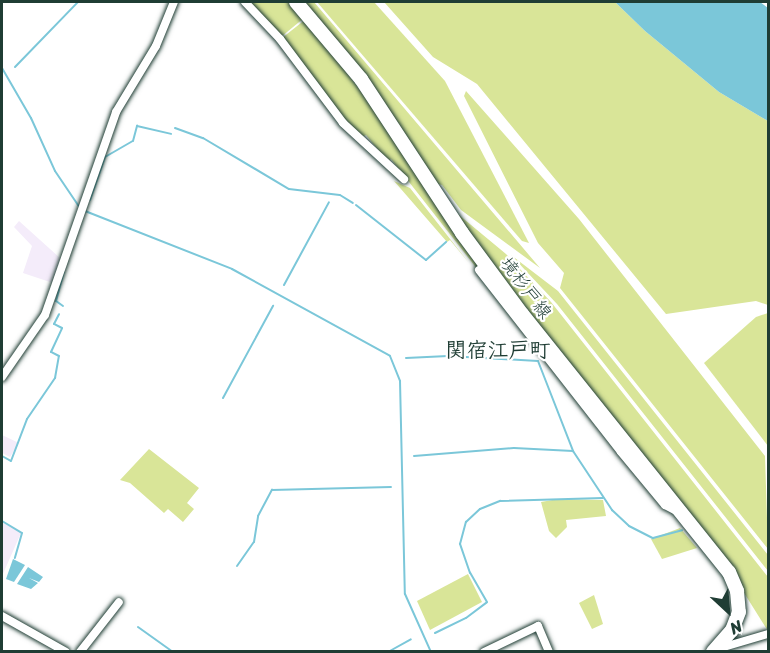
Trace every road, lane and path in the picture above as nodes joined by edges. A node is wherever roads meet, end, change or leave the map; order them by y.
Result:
1 (174, 2) edge
2 (245, 2) edge
3 (296, 2) edge
4 (404, 179) dead end
5 (479, 270) dead end
6 (2, 376) edge
7 (682, 513) junction
8 (118, 602) dead end
9 (2, 616) edge
10 (768, 634) edge
11 (715, 650) edge
12 (66, 651) edge
13 (80, 651) edge
14 (484, 651) edge
15 (549, 651) edge

1 - 6 street
2 - 4 street
3 - 7 main road, 境杉戸線
5 - 7 street
7 - 11 main road, 境杉戸線
8 - 13 street
9 - 12 street
10 - 11 street
14 - 15 street

